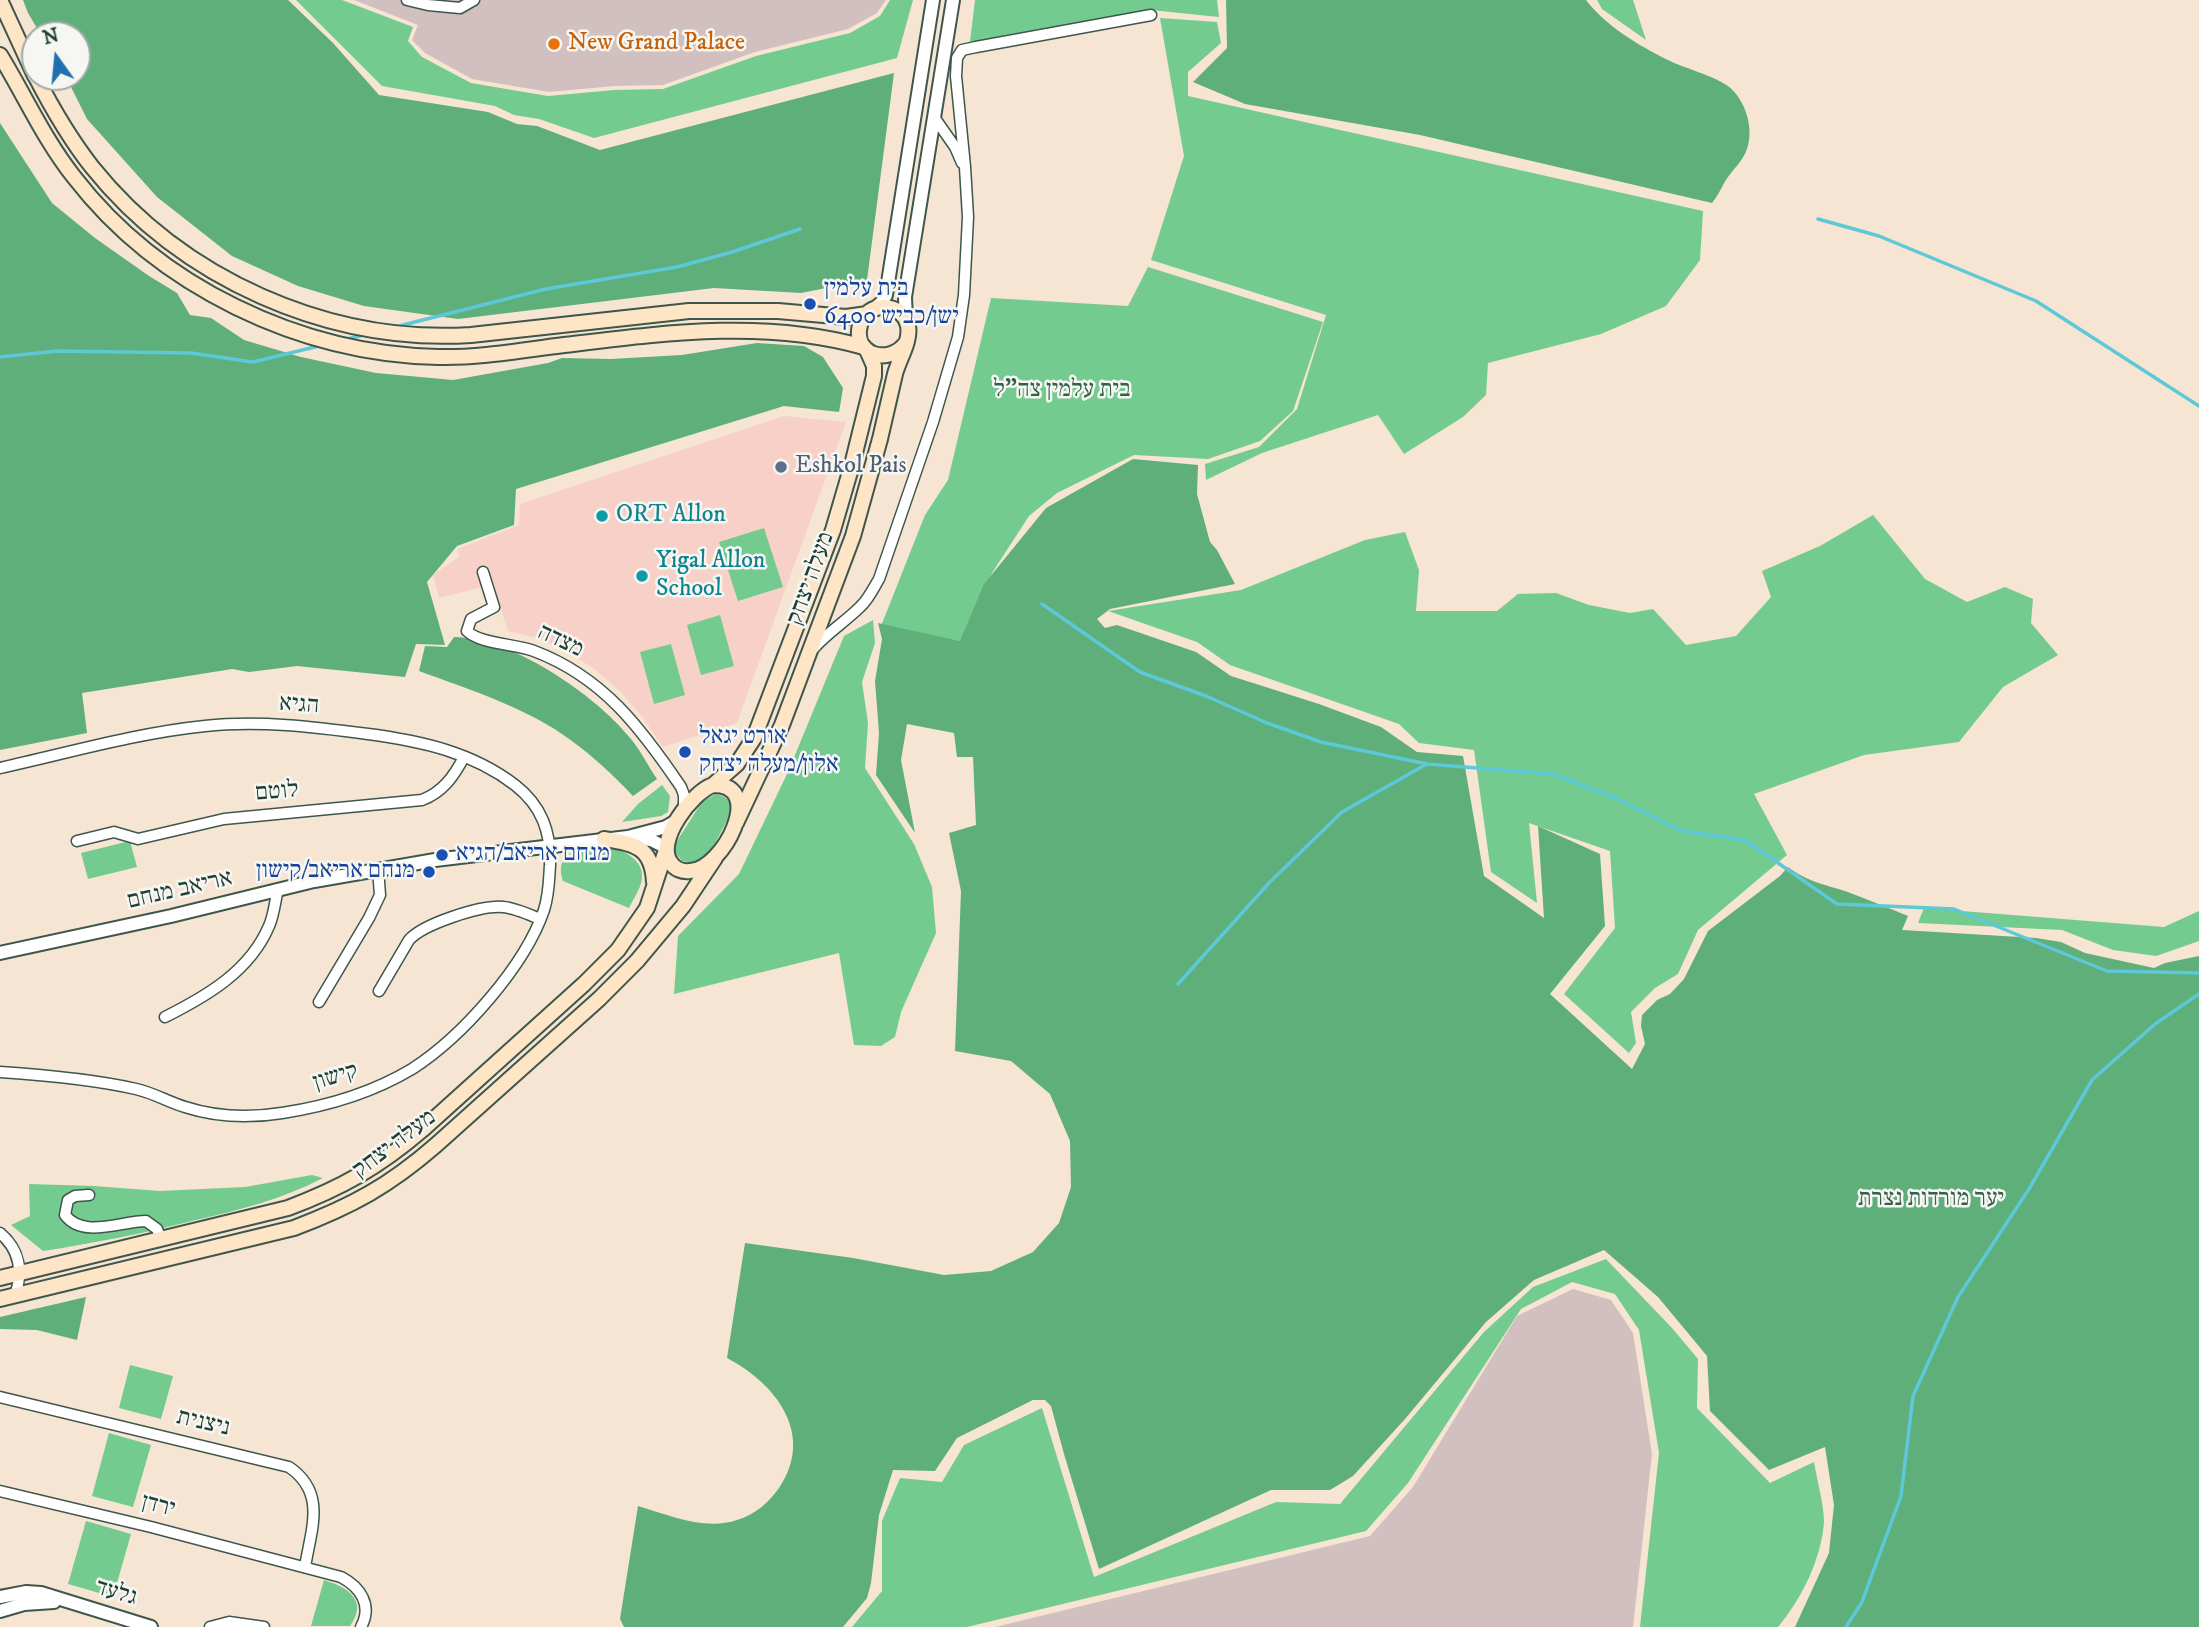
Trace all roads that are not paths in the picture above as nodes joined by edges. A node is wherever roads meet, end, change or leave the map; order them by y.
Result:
1 (0, 0) edge
2 (407, 0) edge
3 (474, 0) edge
4 (933, 0) edge
5 (953, 0) edge
6 (428, 3) edge
7 (1151, 15) dead end
8 (21, 46) edge
9 (0, 55) edge
10 (44, 91) edge
11 (934, 117) junction
12 (965, 170) junction
13 (870, 311) junction
14 (906, 320) junction
15 (906, 343) junction
16 (865, 348) junction
17 (483, 572) dead end
18 (808, 653) junction
19 (464, 757) junction
20 (0, 768) edge
21 (671, 772) junction
22 (710, 786) junction
23 (681, 816) junction
24 (736, 823) junction
25 (619, 837) junction
26 (604, 839) junction
27 (77, 841) dead end
28 (550, 846) junction
29 (665, 850) junction
30 (716, 858) junction
31 (378, 869) junction
32 (278, 889) junction
33 (654, 891) junction
34 (540, 919) junction
35 (0, 953) edge
36 (379, 991) dead end
37 (319, 1002) dead end
38 (165, 1017) dead end
39 (0, 1072) edge
40 (86, 1195) dead end
41 (0, 1234) edge
42 (161, 1239) junction
43 (20, 1273) junction
44 (0, 1278) edge
45 (15, 1296) junction
46 (0, 1299) edge
47 (0, 1397) edge
48 (0, 1491) edge
49 (304, 1567) junction
50 (0, 1597) edge
51 (69, 1602) junction
52 (0, 1611) edge
53 (151, 1627) edge
54 (211, 1627) edge
55 (264, 1627) edge
56 (361, 1627) edge

1 - 8 main road
2 - 6 street
3 - 6 street
4 - 13 street
5 - 11 street
7 - 12 street
9 - 16 main road
10 - 13 main road
11 - 12 street
11 - 14 street
12 - 18 street
13 - 14 main road
13 - 16 main road
14 - 15 main road
15 - 16 main road
15 - 18 main road, מעלה יצחק
16 - 22 main road, מעלה יצחק
17 - 21 street, מצדה
18 - 24 main road, מעלה יצחק
19 - 20 street, הגיא
19 - 27 street, לוטם
19 - 28 street, הגיא
21 - 22 street, מצדה
21 - 23 street, מצדה
22 - 23 main road, מעלה יצחק
22 - 24 main road
23 - 25 street
23 - 29 main road, מעלה יצחק
24 - 30 main road, מעלה יצחק
25 - 26 street, אריאב מנחם
25 - 29 street
26 - 28 street, אריאב מנחם
26 - 33 main road
28 - 31 street, אריאב מנחם
28 - 34 street, קישון
29 - 30 main road
29 - 33 main road, מעלה יצחק
30 - 45 main road, מעלה יצחק
31 - 32 street, אריאב מנחם
31 - 37 street
32 - 35 street, אריאב מנחם
32 - 38 street
33 - 42 main road, מעלה יצחק
34 - 36 street
34 - 39 street, קישון
40 - 42 street
41 - 43 street
42 - 43 main road, מעלה יצחק
43 - 44 main road, מעלה יצחק
43 - 45 street
45 - 46 main road, מעלה יצחק
47 - 49 street, ניצנית
48 - 49 street, ירדן
49 - 56 street, ירדן
50 - 51 street, גלעד
51 - 52 street, גלעד
51 - 53 street, גלעד
54 - 55 street

